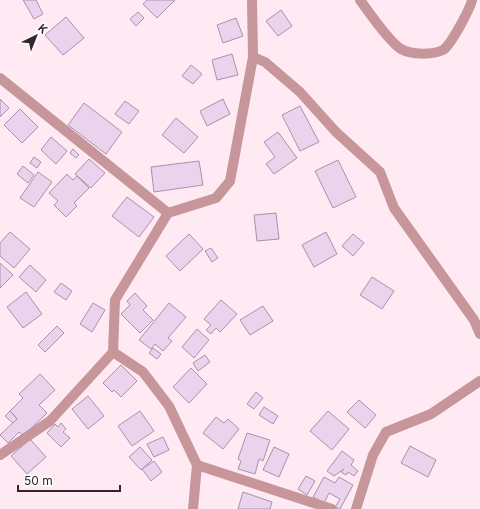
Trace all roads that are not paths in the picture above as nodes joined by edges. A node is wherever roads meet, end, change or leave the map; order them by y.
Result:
1 (252, 0) edge
2 (360, 0) edge
3 (472, 0) edge
4 (253, 57) junction
5 (0, 78) edge
6 (168, 212) junction
7 (480, 334) edge
8 (113, 352) junction
9 (480, 381) edge
10 (0, 455) edge
11 (197, 465) junction
12 (193, 509) edge
13 (332, 509) edge
14 (356, 509) edge

1 - 4 street
2 - 3 street
4 - 6 street
4 - 7 street
5 - 6 street
6 - 8 street
8 - 10 street
8 - 11 street
9 - 14 street
11 - 12 street
11 - 13 street

